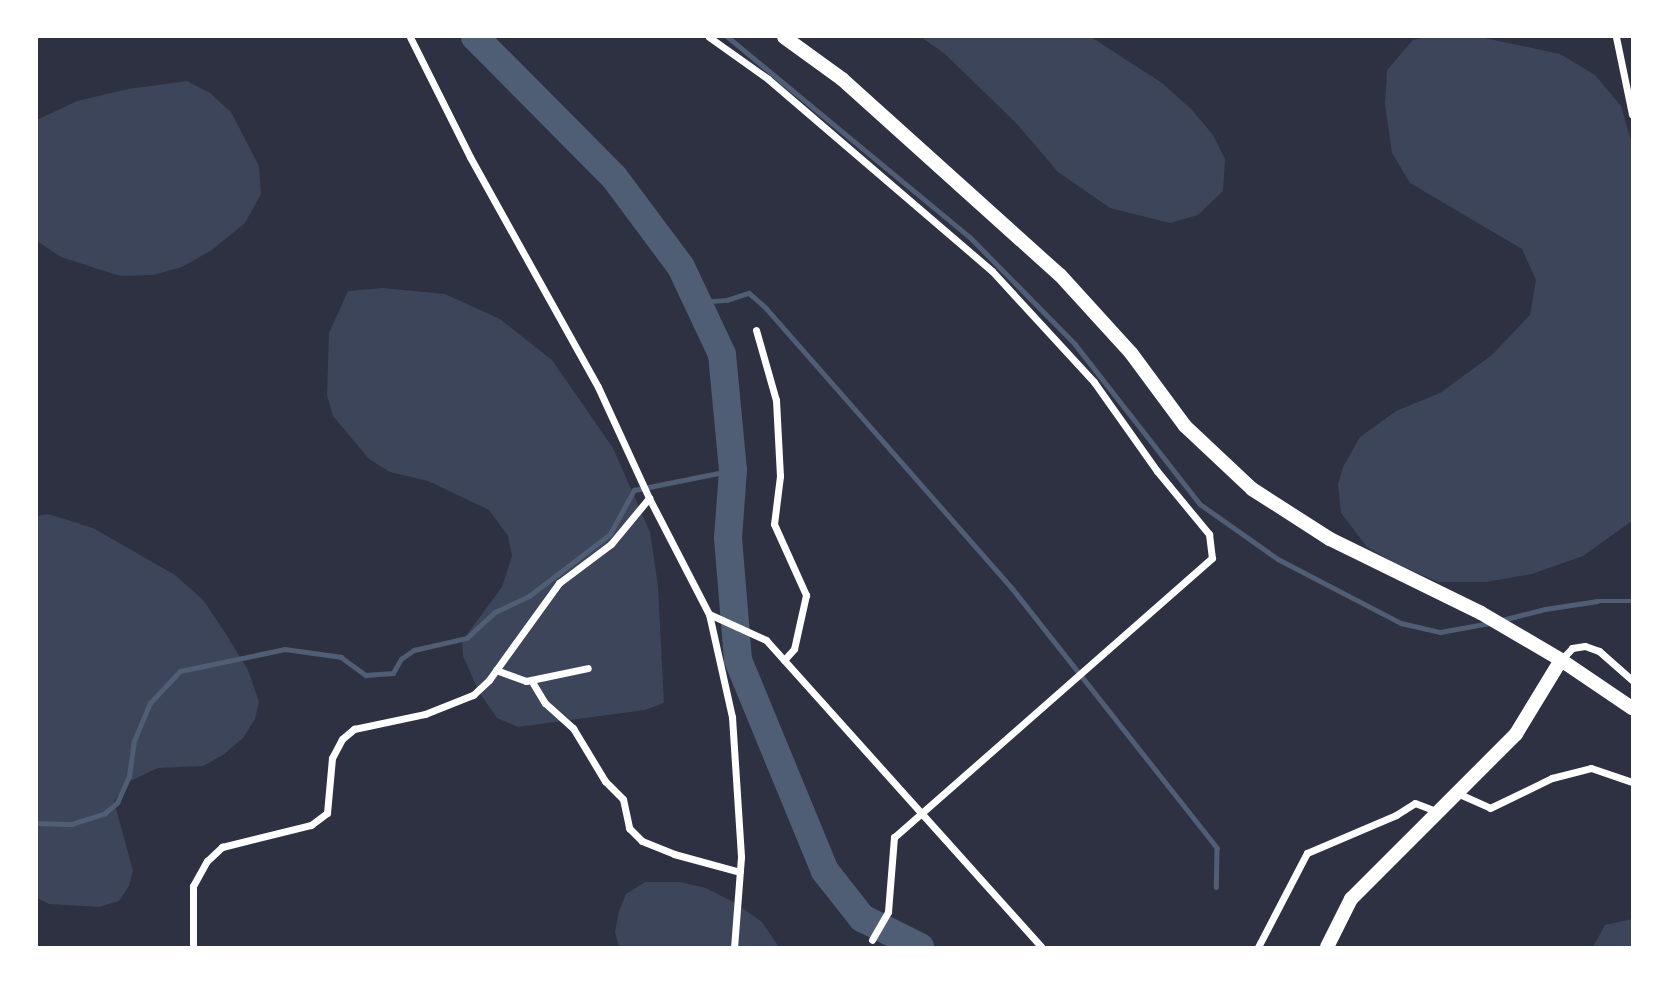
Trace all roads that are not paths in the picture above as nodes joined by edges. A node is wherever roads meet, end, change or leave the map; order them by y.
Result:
1 (410, 37) edge
2 (709, 37) edge
3 (784, 37) edge
4 (1616, 37) edge
5 (1632, 114) edge
6 (756, 330) dead end
7 (649, 497) junction
8 (709, 614) junction
9 (784, 660) junction
10 (1560, 660) junction
11 (588, 668) dead end
12 (496, 670) junction
13 (531, 680) junction
14 (1632, 680) edge
15 (1632, 708) edge
16 (1632, 782) edge
17 (1457, 793) junction
18 (1438, 811) junction
19 (919, 814) junction
20 (740, 872) junction
21 (872, 940) dead end
22 (193, 947) edge
23 (734, 947) edge
24 (1041, 947) edge
25 (1258, 947) edge
26 (1327, 947) edge

1 - 7 street
2 - 19 street
3 - 10 main road
4 - 5 street
6 - 9 street
7 - 8 street
7 - 12 street
8 - 9 street
8 - 20 street
9 - 19 street
10 - 14 street
10 - 15 main road
10 - 17 main road
11 - 13 street
12 - 13 street
12 - 22 street
13 - 20 street
16 - 17 street
17 - 18 main road
18 - 25 street
18 - 26 main road
19 - 21 street
19 - 24 street
20 - 23 street

